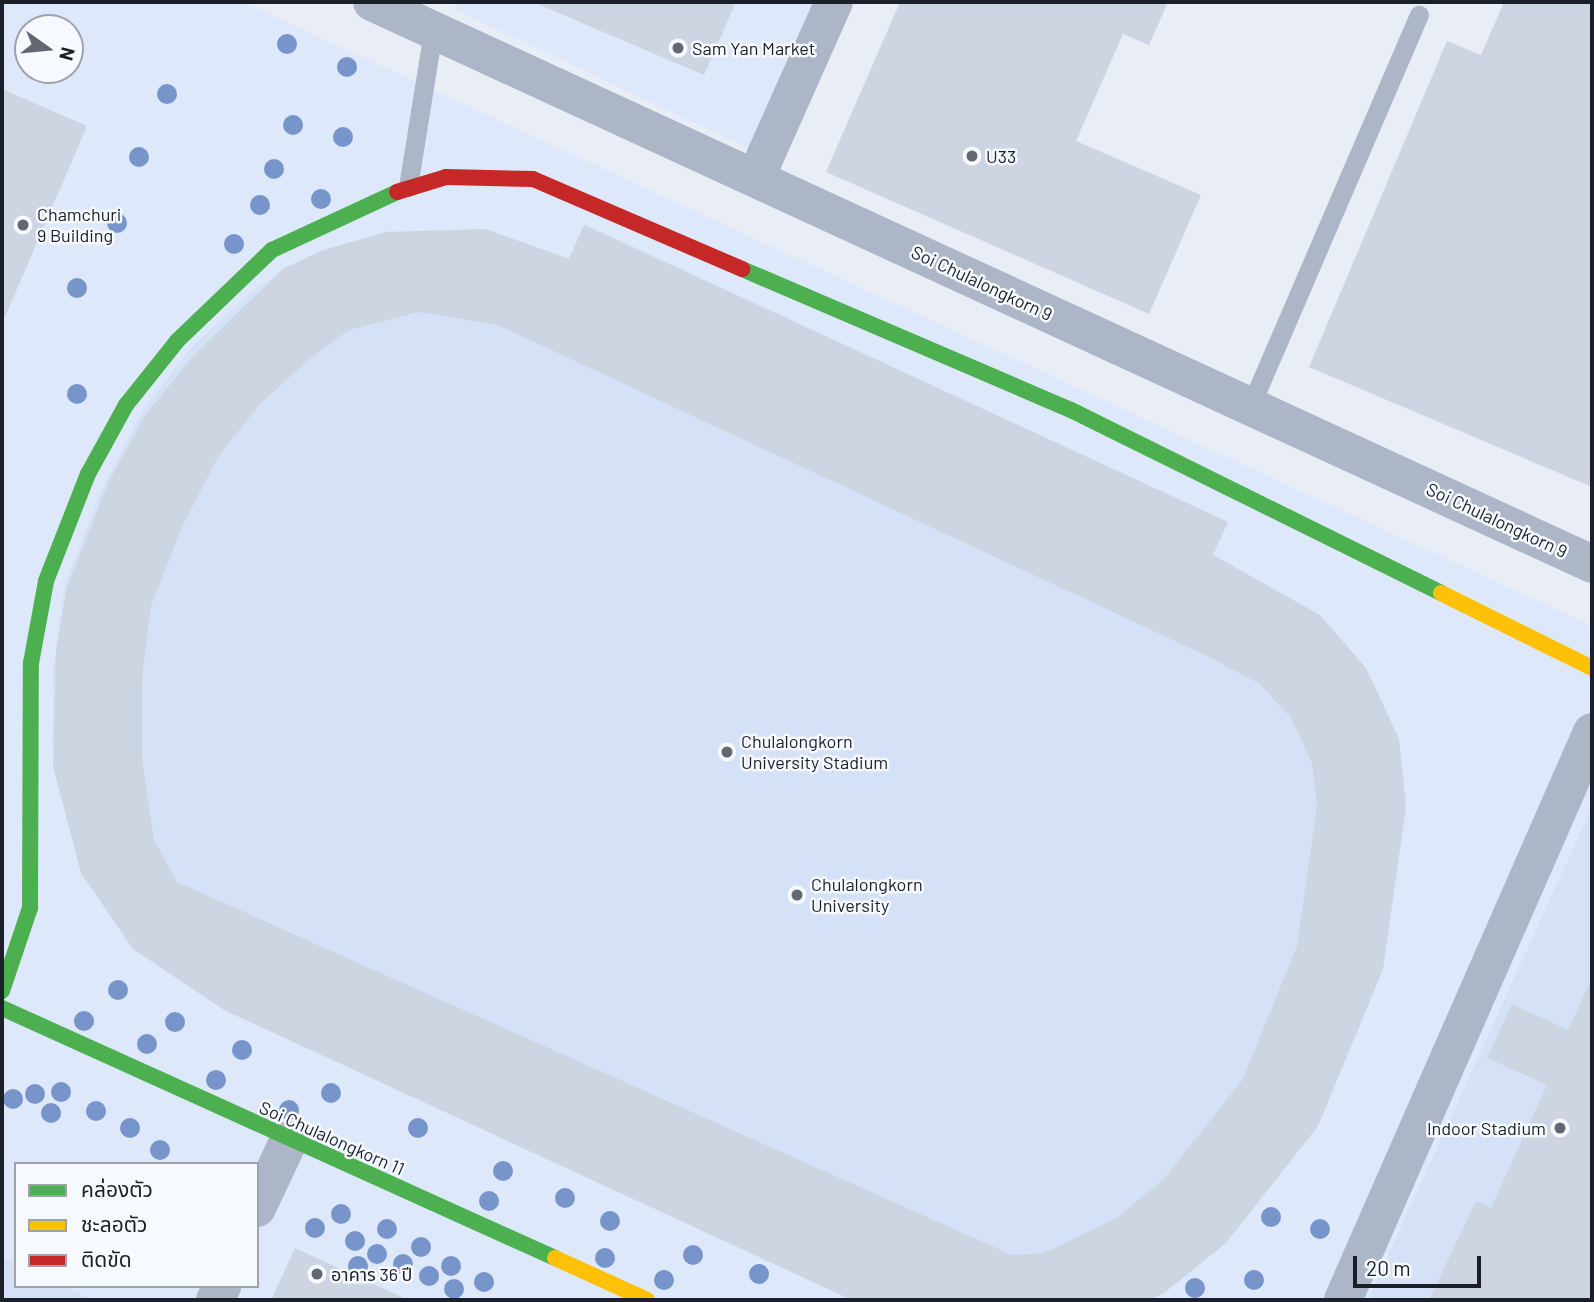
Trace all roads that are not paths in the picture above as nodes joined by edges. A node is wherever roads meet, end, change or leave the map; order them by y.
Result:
1 (372, 2) edge
2 (834, 2) edge
3 (1419, 15) dead end
4 (439, 16) edge
5 (756, 177) junction
6 (408, 187) junction
7 (1250, 407) junction
8 (1592, 564) edge
9 (1592, 668) edge
10 (1592, 732) edge
11 (2, 991) edge
12 (2, 1008) edge
13 (289, 1140) junction
14 (259, 1204) edge
15 (647, 1300) edge
16 (1343, 1300) edge

1 - 4 street, Soi Chulalongkorn 9
2 - 5 street
3 - 7 lane
4 - 5 street, Soi Chulalongkorn 9
4 - 6 lane
5 - 7 street, Soi Chulalongkorn 9
6 - 9 street
6 - 11 street
7 - 8 street, Soi Chulalongkorn 9
10 - 16 street
12 - 13 street, Soi Chulalongkorn 11
13 - 14 street
13 - 15 street, Soi Chulalongkorn 11

